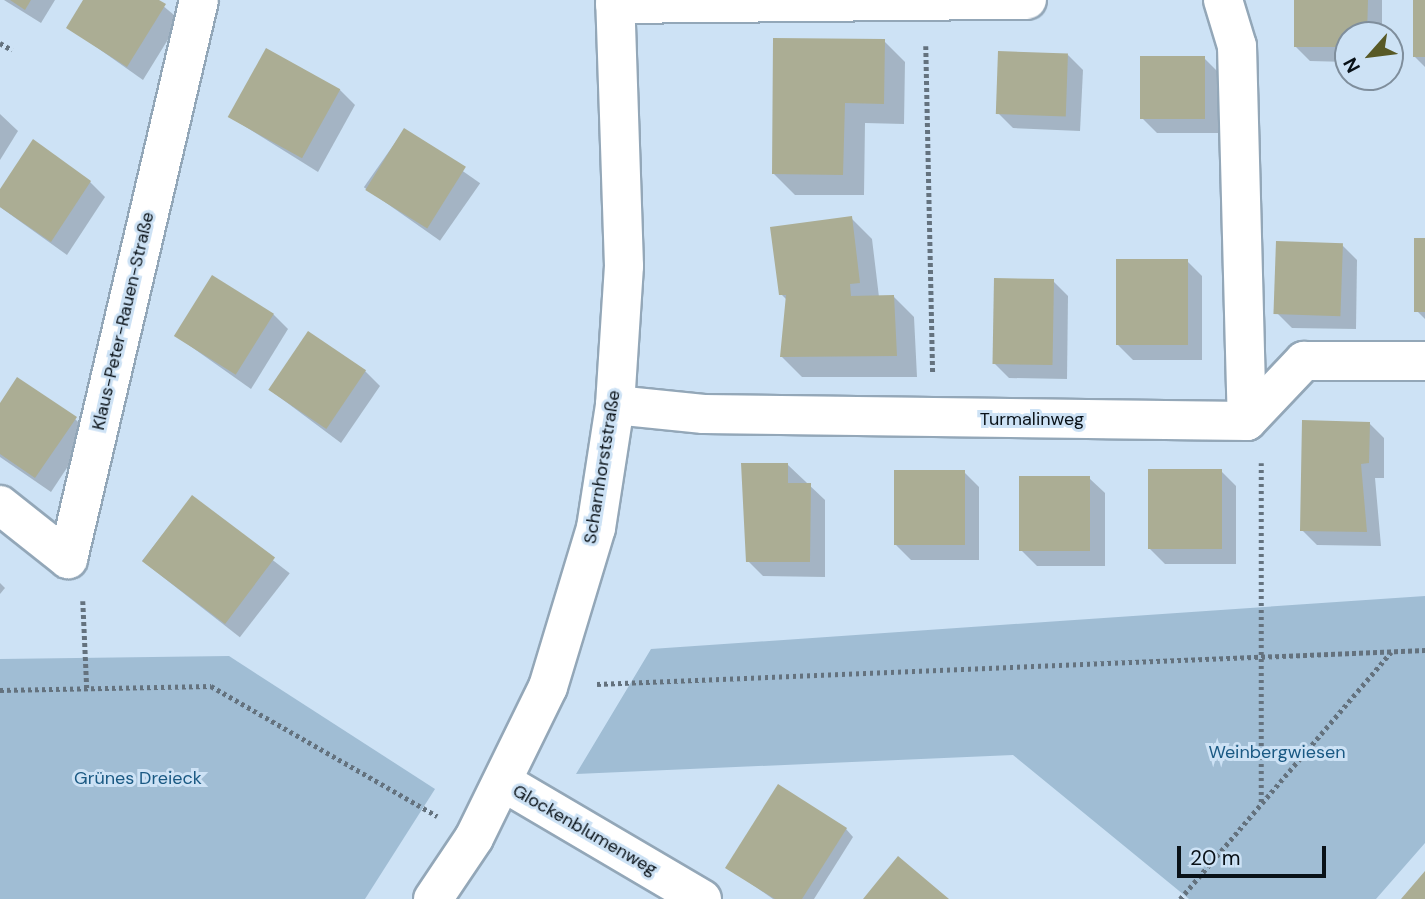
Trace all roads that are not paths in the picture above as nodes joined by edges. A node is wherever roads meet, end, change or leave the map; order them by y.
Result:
1 (199, 0) edge
2 (1027, 0) edge
3 (1223, 0) edge
4 (615, 2) edge
5 (1425, 361) edge
6 (615, 405) junction
7 (1247, 421) junction
8 (0, 505) edge
9 (503, 782) junction
10 (433, 899) edge
11 (702, 899) edge

1 - 8 street, Klaus-Peter-Rauen-Straße
2 - 4 street
3 - 7 street
4 - 6 street, Scharnhorststraße
5 - 7 street
6 - 7 street, Turmalinweg
6 - 9 street, Scharnhorststraße
9 - 10 street, Scharnhorststraße
9 - 11 street, Glockenblumenweg

